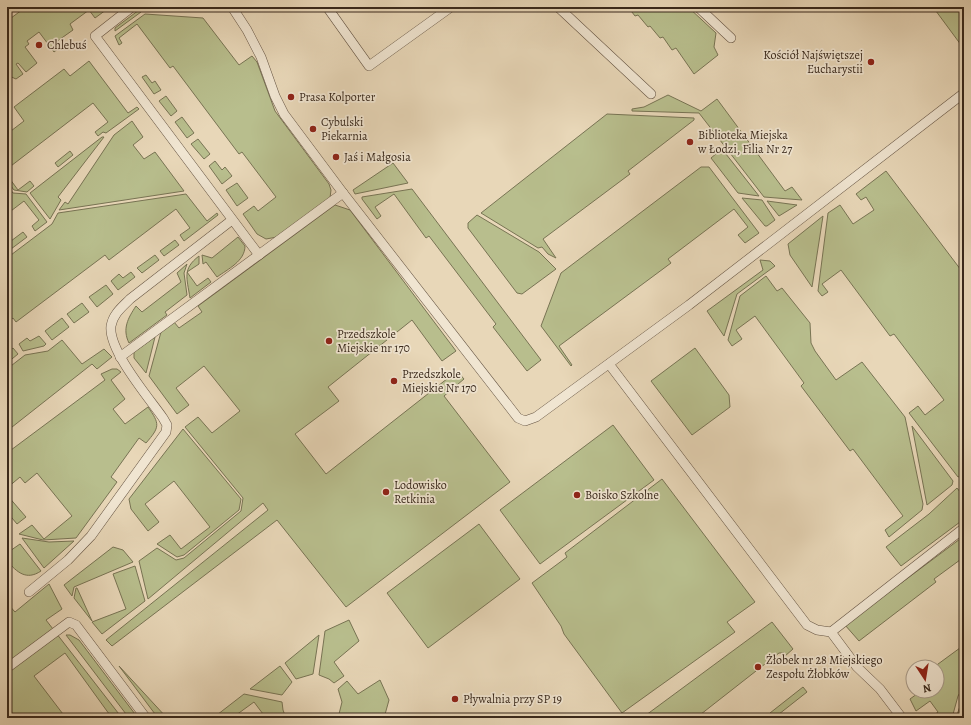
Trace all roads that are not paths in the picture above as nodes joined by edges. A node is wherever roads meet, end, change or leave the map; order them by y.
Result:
1 (232, 7) edge
2 (327, 7) edge
3 (450, 7) edge
4 (558, 7) edge
5 (698, 7) edge
6 (126, 8) edge
7 (731, 38) dead end
8 (964, 93) edge
9 (651, 94) dead end
10 (342, 193) junction
11 (232, 220) junction
12 (259, 255) junction
13 (120, 357) junction
14 (610, 364) junction
15 (964, 528) edge
16 (29, 592) dead end
17 (831, 632) junction
18 (7, 668) edge
19 (146, 718) edge
20 (902, 718) edge

1 - 10 lane
2 - 3 lane
4 - 9 lane
5 - 7 lane
6 - 11 lane
8 - 14 lane
10 - 12 lane
10 - 14 lane
11 - 12 lane
11 - 13 lane
12 - 13 lane
13 - 16 lane
14 - 17 lane
15 - 17 lane
17 - 20 lane
18 - 19 lane

